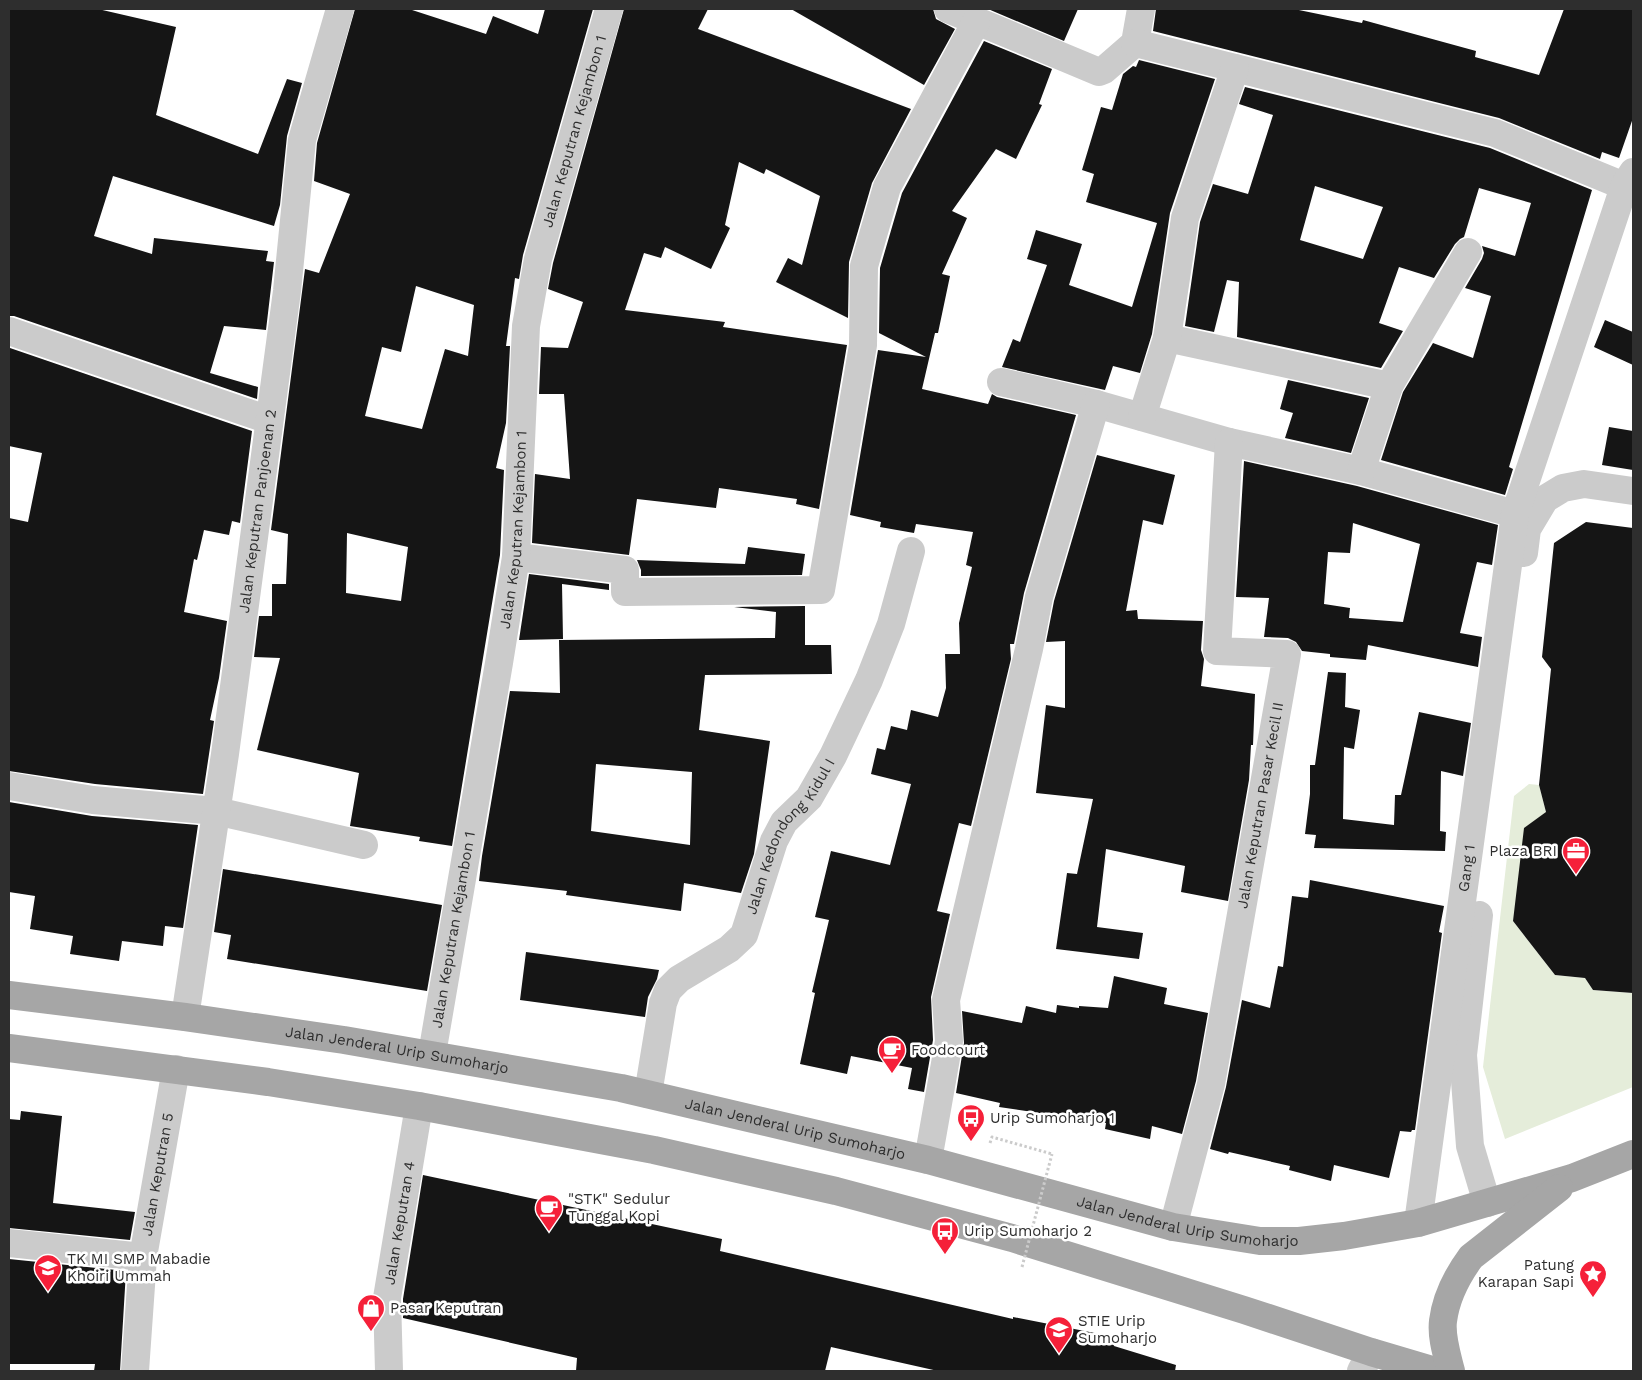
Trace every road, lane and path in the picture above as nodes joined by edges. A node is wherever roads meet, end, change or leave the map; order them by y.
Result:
1 (340, 9) edge
2 (609, 9) edge
3 (948, 9) edge
4 (1142, 9) edge
5 (976, 22) junction
6 (1135, 43) junction
7 (1235, 68) junction
8 (1629, 180) edge
9 (1468, 252) dead end
10 (9, 331) edge
11 (1167, 338) junction
12 (1001, 382) dead end
13 (1389, 386) junction
14 (1096, 404) junction
15 (1142, 417) junction
16 (269, 420) junction
17 (1228, 442) junction
18 (1361, 471) junction
19 (1633, 491) edge
20 (1515, 514) junction
21 (911, 550) dead end
22 (516, 556) junction
23 (9, 786) edge
24 (216, 811) junction
25 (364, 845) dead end
26 (9, 995) edge
27 (185, 1017) junction
28 (9, 1048) edge
29 (432, 1054) junction
30 (176, 1069) junction
31 (648, 1094) junction
32 (420, 1106) junction
33 (1052, 1154) dead end
34 (1633, 1154) edge
35 (928, 1160) junction
36 (1572, 1178) junction
37 (1487, 1203) junction
38 (1418, 1223) junction
39 (1173, 1227) junction
40 (9, 1243) edge
41 (143, 1257) junction
42 (1022, 1267) dead end
43 (1366, 1362) edge
44 (135, 1371) edge
45 (389, 1371) edge
46 (1436, 1371) edge
47 (1451, 1371) edge

1 - 16 street, Jalan Keputran Panjoenan 2
2 - 22 street, Jalan Keputran Kejambon 1
3 - 5 street
4 - 6 street
5 - 6 street
5 - 22 street
6 - 7 street
7 - 8 street
7 - 11 street
8 - 20 street, Gang 1
9 - 13 street
10 - 16 street
11 - 13 street
11 - 15 street
12 - 14 street
13 - 18 street
14 - 15 street
14 - 35 street
15 - 17 street
16 - 24 street, Jalan Keputran Panjoenan 2
17 - 18 street
17 - 39 street, Jalan Keputran Pasar Kecil II
18 - 20 street
19 - 37 street
20 - 38 street, Gang 1
21 - 31 street, Jalan Kedondong Kidul I
22 - 29 street, Jalan Keputran Kejambon 1
23 - 24 street
24 - 25 street
24 - 27 street, Jalan Keputran Panjoenan 2
26 - 27 main road, Jalan Jenderal Urip Sumoharjo
27 - 29 main road, Jalan Jenderal Urip Sumoharjo
28 - 30 main road
29 - 31 main road, Jalan Jenderal Urip Sumoharjo
30 - 32 main road
30 - 41 street, Jalan Keputran 5
31 - 35 main road, Jalan Jenderal Urip Sumoharjo
32 - 43 main road
32 - 45 street, Jalan Keputran 4
33 - 42 path, bridge
34 - 36 main road
35 - 39 main road, Jalan Jenderal Urip Sumoharjo
36 - 37 main road, Jalan Jenderal Urip Sumoharjo
36 - 47 main road
37 - 38 main road, Jalan Jenderal Urip Sumoharjo
38 - 39 main road, Jalan Jenderal Urip Sumoharjo
40 - 41 street
41 - 44 street, Jalan Keputran 5
43 - 46 main road

